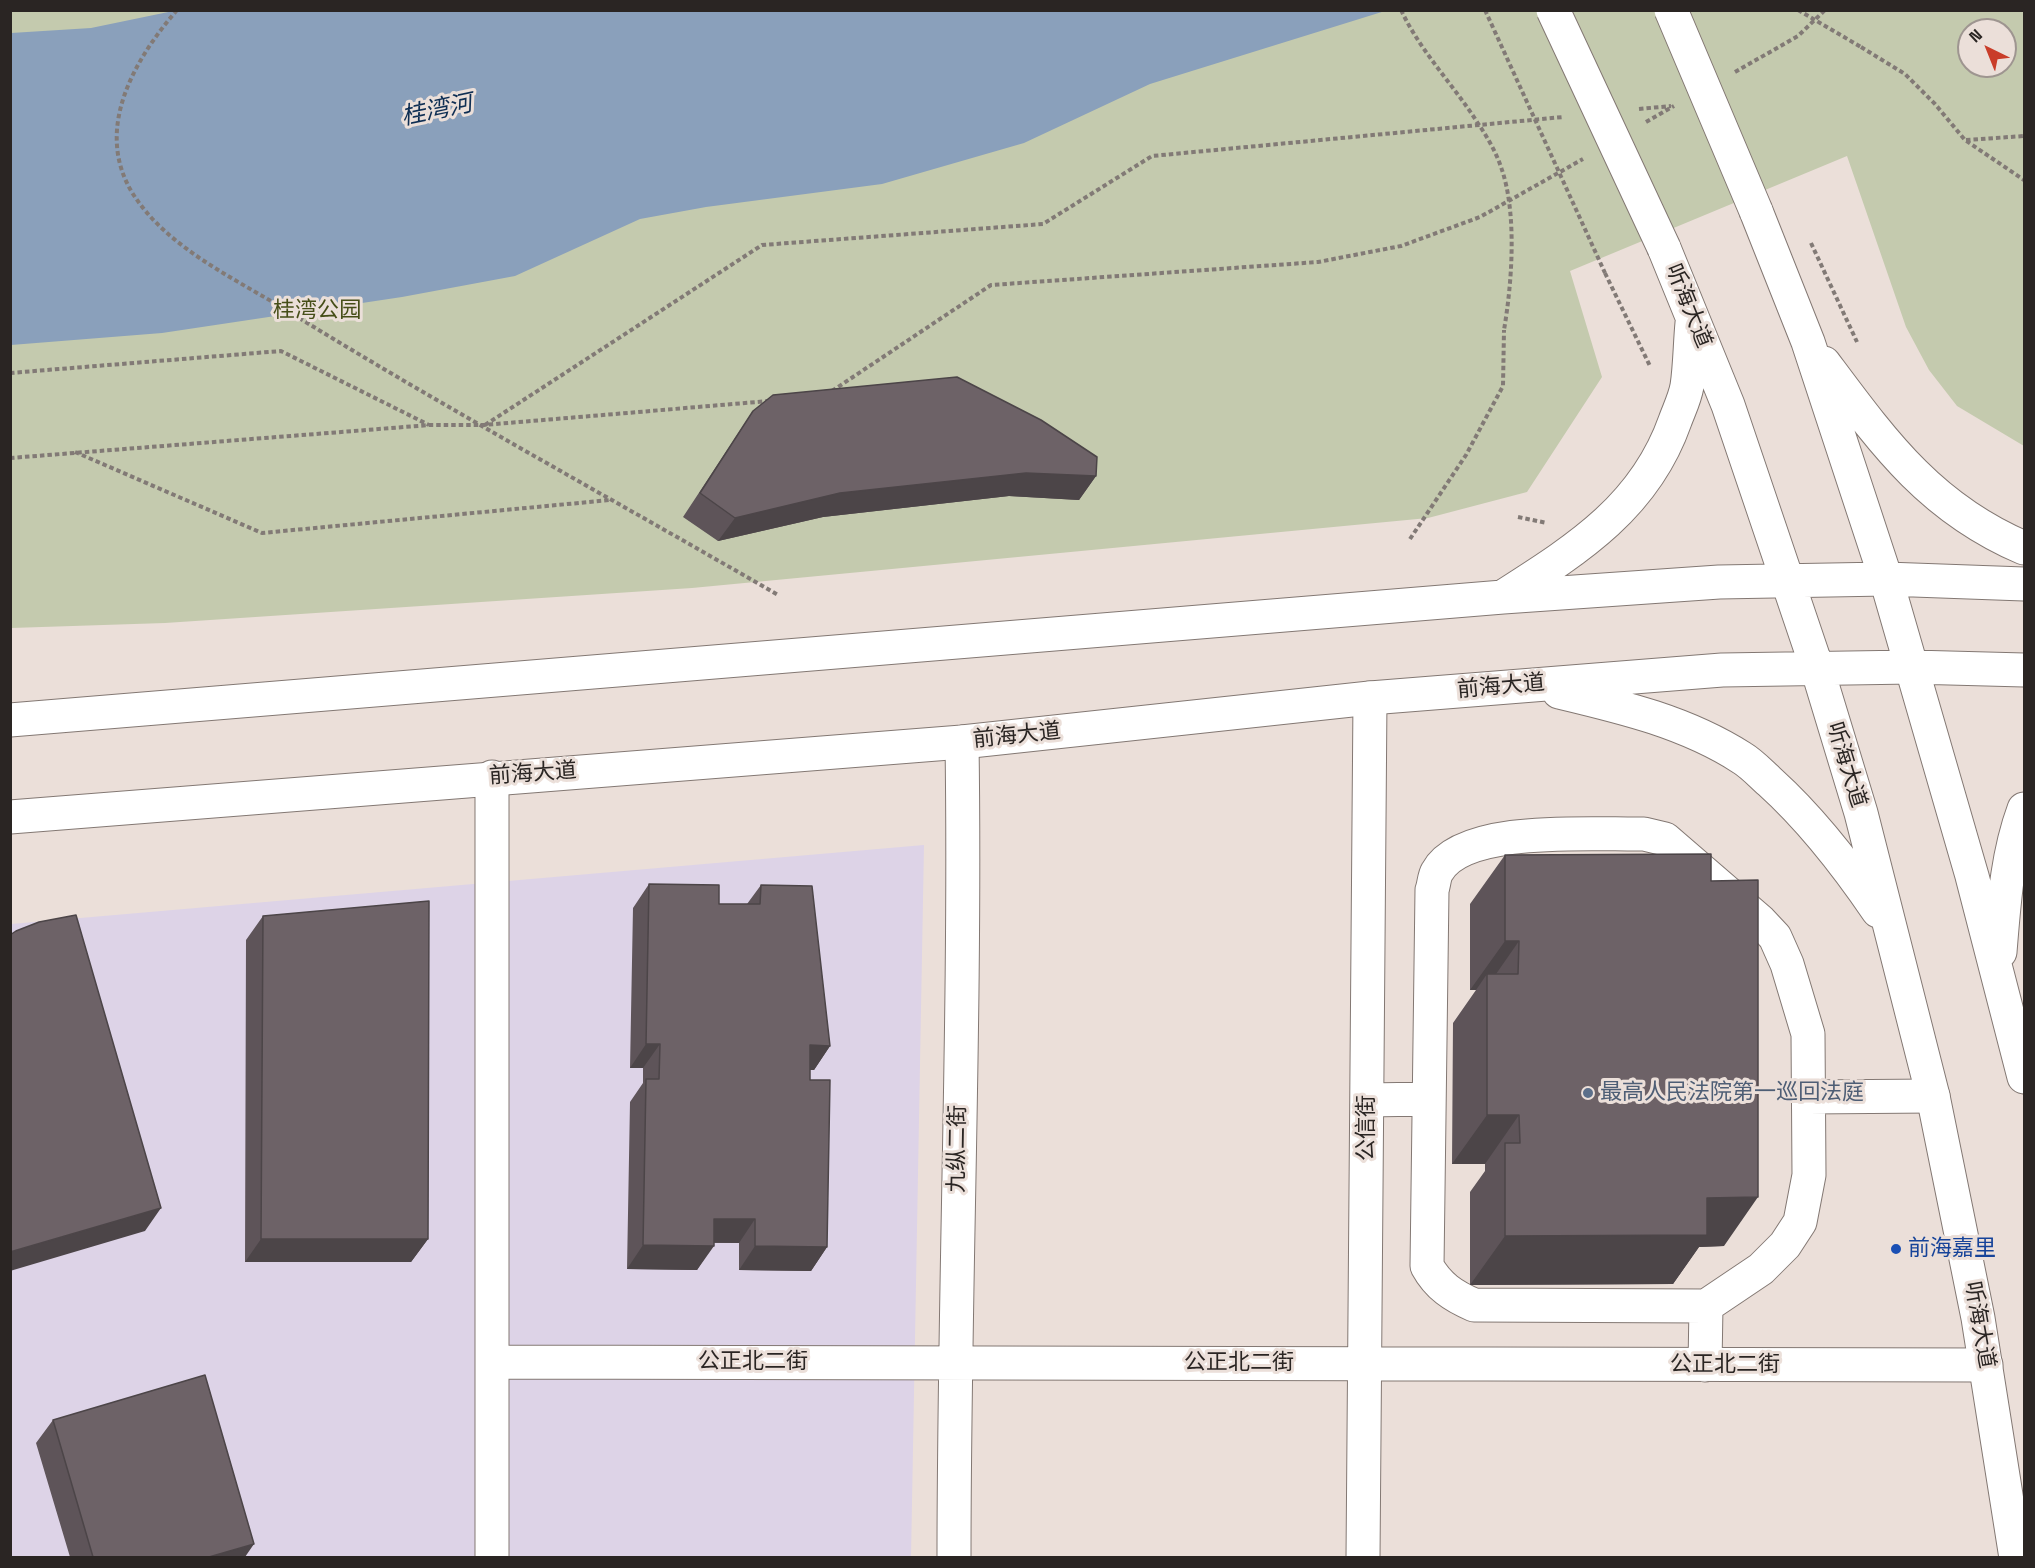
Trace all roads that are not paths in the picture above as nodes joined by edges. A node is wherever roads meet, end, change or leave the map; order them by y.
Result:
1 (1553, 10) edge
2 (1671, 10) edge
3 (1692, 316) junction
4 (1808, 342) junction
5 (2025, 548) edge
6 (1886, 579) junction
7 (1788, 581) junction
8 (2025, 584) edge
9 (1503, 597) junction
10 (1912, 667) junction
11 (1817, 668) junction
12 (2025, 670) edge
13 (1525, 684) junction
14 (1370, 698) junction
15 (10, 720) edge
16 (962, 741) junction
17 (492, 777) junction
18 (2025, 809) edge
19 (10, 818) edge
20 (1889, 927) junction
21 (1998, 975) junction
22 (2025, 1077) edge
23 (1933, 1096) junction
24 (1808, 1097) junction
25 (1429, 1099) junction
26 (1367, 1100) junction
27 (1706, 1306) junction
28 (492, 1362) junction
29 (954, 1363) junction
30 (1365, 1364) junction
31 (1705, 1365) junction
32 (1986, 1365) junction
33 (492, 1557) edge
34 (954, 1557) edge
35 (1363, 1557) edge
36 (2016, 1557) edge

1 - 3 main road, 听海大道, bridge
2 - 4 main road, bridge
3 - 7 main road, 听海大道
3 - 9 main road
4 - 5 main road
4 - 6 main road
6 - 7 main road
6 - 8 main road
6 - 10 main road
7 - 9 main road
7 - 11 main road, 听海大道
9 - 15 main road
10 - 11 main road, 前海大道
10 - 12 main road, 前海大道
10 - 21 main road
11 - 13 main road, 前海大道
11 - 20 main road, 听海大道
13 - 14 main road, 前海大道
13 - 20 main road
14 - 16 main road, 前海大道
14 - 26 main road, 公信街
16 - 17 main road, 前海大道
16 - 29 main road, 九纵二街
17 - 19 main road, 前海大道
17 - 28 main road
18 - 21 main road
20 - 23 main road, 听海大道
21 - 22 main road
23 - 24 main road
23 - 32 main road, 听海大道
24 - 25 main road
24 - 27 main road
25 - 26 main road
25 - 27 main road
26 - 30 main road, 公信街
27 - 31 main road
28 - 29 main road, 公正北二街
28 - 33 main road
29 - 30 main road, 公正北二街
29 - 34 main road, 九纵二街
30 - 31 main road, 公正北二街
30 - 35 main road, 公信街
31 - 32 main road, 公正北二街
32 - 36 main road, 听海大道

